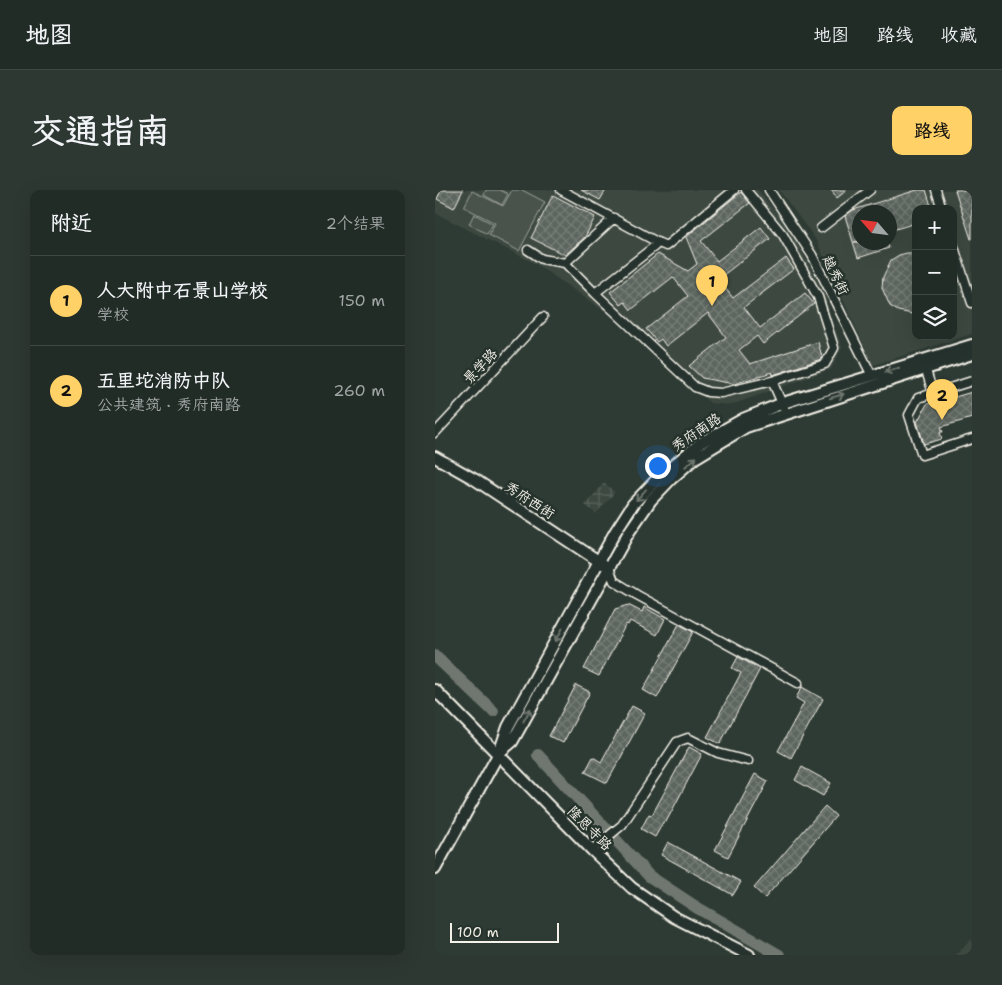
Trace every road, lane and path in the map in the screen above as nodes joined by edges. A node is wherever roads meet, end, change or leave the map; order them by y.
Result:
1 (561, 190) edge
2 (734, 190) edge
3 (747, 190) edge
4 (769, 190) edge
5 (870, 190) edge
6 (936, 190) edge
7 (941, 205) edge
8 (614, 218) junction
9 (821, 228) dead end
10 (657, 242) junction
11 (528, 250) dead end
12 (955, 250) edge
13 (565, 263) junction
14 (595, 293) junction
15 (972, 303) edge
16 (543, 317) dead end
17 (972, 345) edge
18 (972, 354) edge
19 (924, 364) junction
20 (872, 376) junction
21 (772, 381) junction
22 (972, 381) edge
23 (933, 393) junction
24 (784, 408) junction
25 (435, 432) edge
26 (972, 439) edge
27 (435, 456) edge
28 (598, 561) junction
29 (609, 568) junction
30 (798, 683) dead end
31 (435, 690) edge
32 (499, 753) junction
33 (748, 761) dead end
34 (594, 848) junction
35 (435, 870) edge
36 (749, 955) edge

1 - 8 street
2 - 10 street
3 - 21 street
4 - 20 street, 越秀街
5 - 9 street
6 - 7 street
8 - 10 street
8 - 13 street
10 - 14 street
11 - 13 street
12 - 15 street
13 - 14 street
14 - 21 street
16 - 25 street, 景学路
17 - 19 street, 秀府南路
18 - 19 street, 秀府南路
19 -> 20 street, 秀府南路
19 - 23 street
24 -> 19 street, 秀府南路
20 - 24 street, 秀府南路
21 - 24 street
22 - 23 street
23 - 26 street
24 -> 28 street, 秀府南路
29 -> 24 street, 秀府南路
27 - 28 street, 秀府西街
28 - 29 street, 秀府西街
28 -> 32 street, 秀府南路
29 - 30 street
32 -> 29 street, 秀府南路
31 - 32 street, 隆恩寺路
32 - 34 street, 隆恩寺路
32 - 35 street, 秀府南路
33 - 34 street
34 - 36 street, 隆恩寺路

